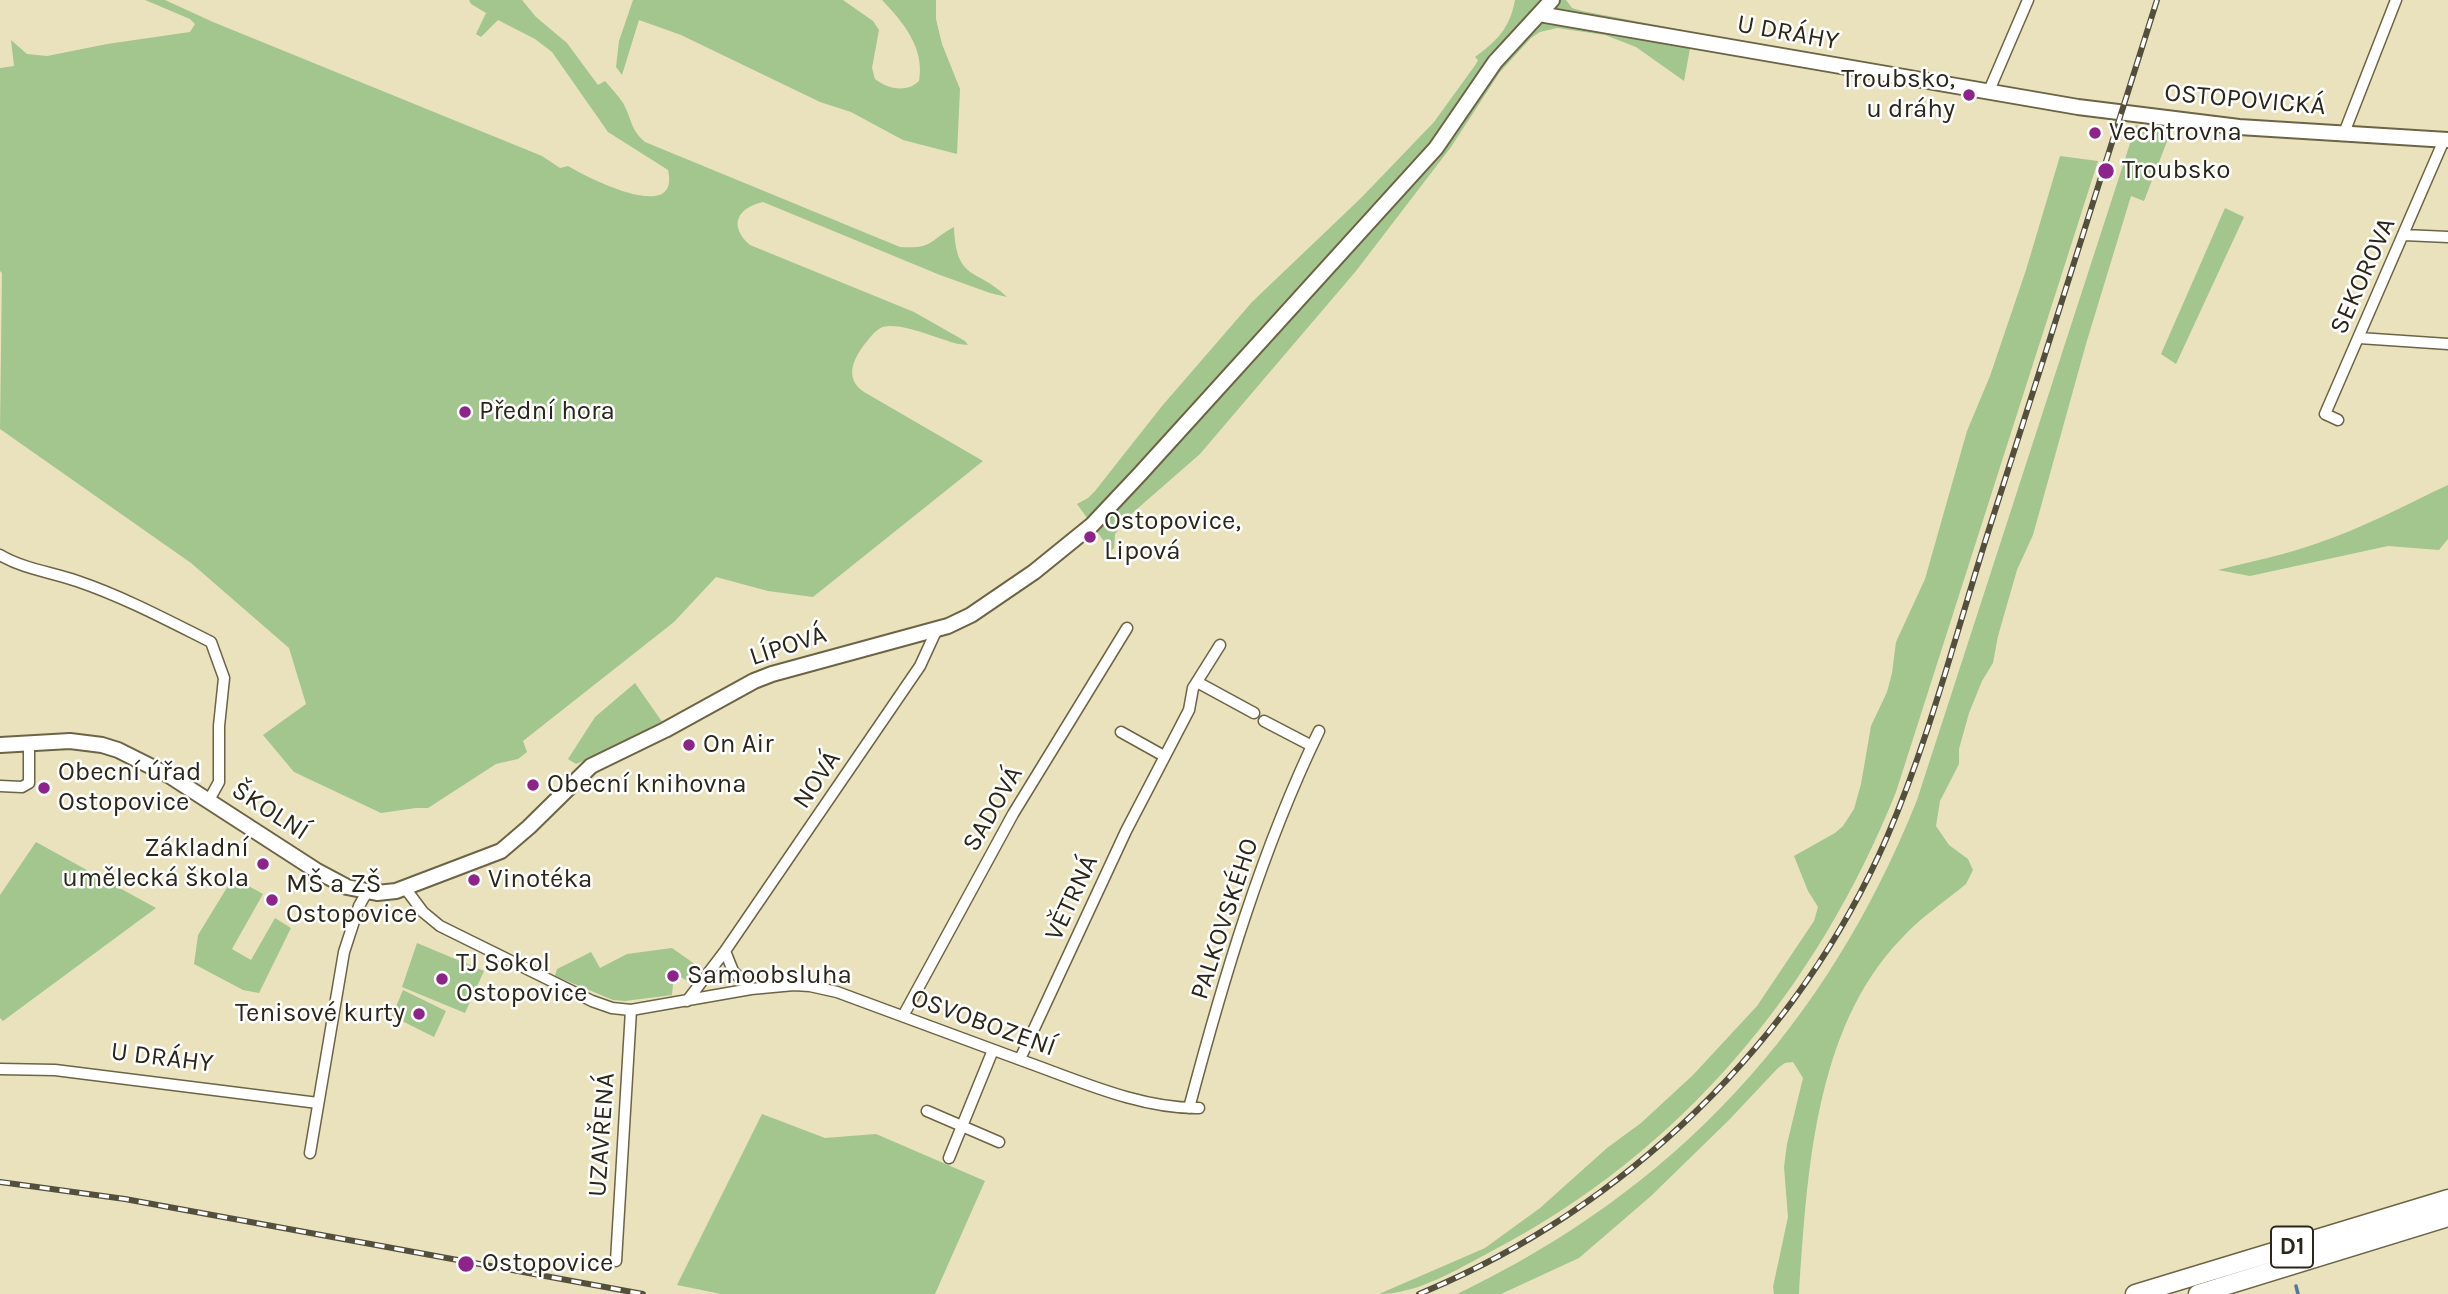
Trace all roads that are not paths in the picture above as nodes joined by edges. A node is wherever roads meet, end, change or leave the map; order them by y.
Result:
1 (1552, 0) edge
2 (2028, 0) edge
3 (2396, 0) edge
4 (1539, 14) junction
5 (1988, 93) junction
6 (2121, 112) joint
7 (2344, 133) junction
8 (2446, 140) edge
9 (2404, 234) junction
10 (2448, 237) edge
11 (2359, 338) junction
12 (2448, 344) edge
13 (2338, 420) dead end
14 (0, 555) edge
15 (1127, 628) dead end
16 (937, 629) junction
17 (1220, 645) dead end
18 (1197, 682) junction
19 (1254, 713) dead end
20 (1264, 720) dead end
21 (1319, 731) dead end
22 (1121, 732) dead end
23 (29, 743) junction
24 (0, 745) edge
25 (1312, 746) junction
26 (1164, 756) junction
27 (0, 786) edge
28 (209, 800) junction
29 (446, 872) joint
30 (405, 888) junction
31 (367, 892) junction
32 (723, 957) junction
33 (745, 987) junction
34 (687, 1001) junction
35 (631, 1010) junction
36 (903, 1016) junction
37 (993, 1050) junction
38 (1020, 1059) junction
39 (0, 1069) edge
40 (318, 1103) junction
41 (1194, 1108) joint
42 (927, 1111) dead end
43 (963, 1126) junction
44 (999, 1142) dead end
45 (310, 1153) dead end
46 (949, 1158) dead end
47 (2448, 1199) edge
48 (2448, 1217) edge
49 (616, 1262) dead end
50 (2136, 1294) edge
51 (2198, 1294) edge

1 - 4 street, LÍPOVÁ
2 - 5 street
3 - 7 street
4 - 5 street, U DRÁHY
4 - 16 street, LÍPOVÁ
5 - 6 street, U DRÁHY
6 - 7 street, OSTOPOVICKÁ
7 - 8 street, OSTOPOVICKÁ
8 - 9 street, SEKOROVA
9 - 10 street
9 - 11 street, SEKOROVA
11 - 12 street
11 - 13 street, SEKOROVA
14 - 28 street
15 - 36 street, SADOVÁ
16 - 29 street, LÍPOVÁ
16 - 32 street, NOVÁ
17 - 18 street, VĚTRNÁ
18 - 19 street
18 - 26 street, VĚTRNÁ
20 - 25 street
21 - 25 street, PALKOVSKÉHO
22 - 26 street
23 - 24 street, ŠKOLNÍ
23 - 27 street
23 - 28 street, ŠKOLNÍ
25 - 41 street, PALKOVSKÉHO
26 - 38 street, VĚTRNÁ
28 - 31 street, ŠKOLNÍ
29 - 30 street, ŠKOLNÍ
30 - 31 street, ŠKOLNÍ
30 - 35 street, OSVOBOZENÍ
31 - 40 street
32 - 33 street
32 - 34 street, NOVÁ
33 - 34 street, OSVOBOZENÍ
33 - 36 street, OSVOBOZENÍ
34 - 35 street, OSVOBOZENÍ
35 - 49 street, UZAVŘENÁ
36 - 37 street, OSVOBOZENÍ
37 - 38 street, OSVOBOZENÍ
37 - 43 street
38 - 41 street, OSVOBOZENÍ
39 - 40 street, U DRÁHY
40 - 45 street
42 - 43 street
43 - 44 street
43 - 46 street
47 - 50 highway, D1
48 - 51 highway, D1

